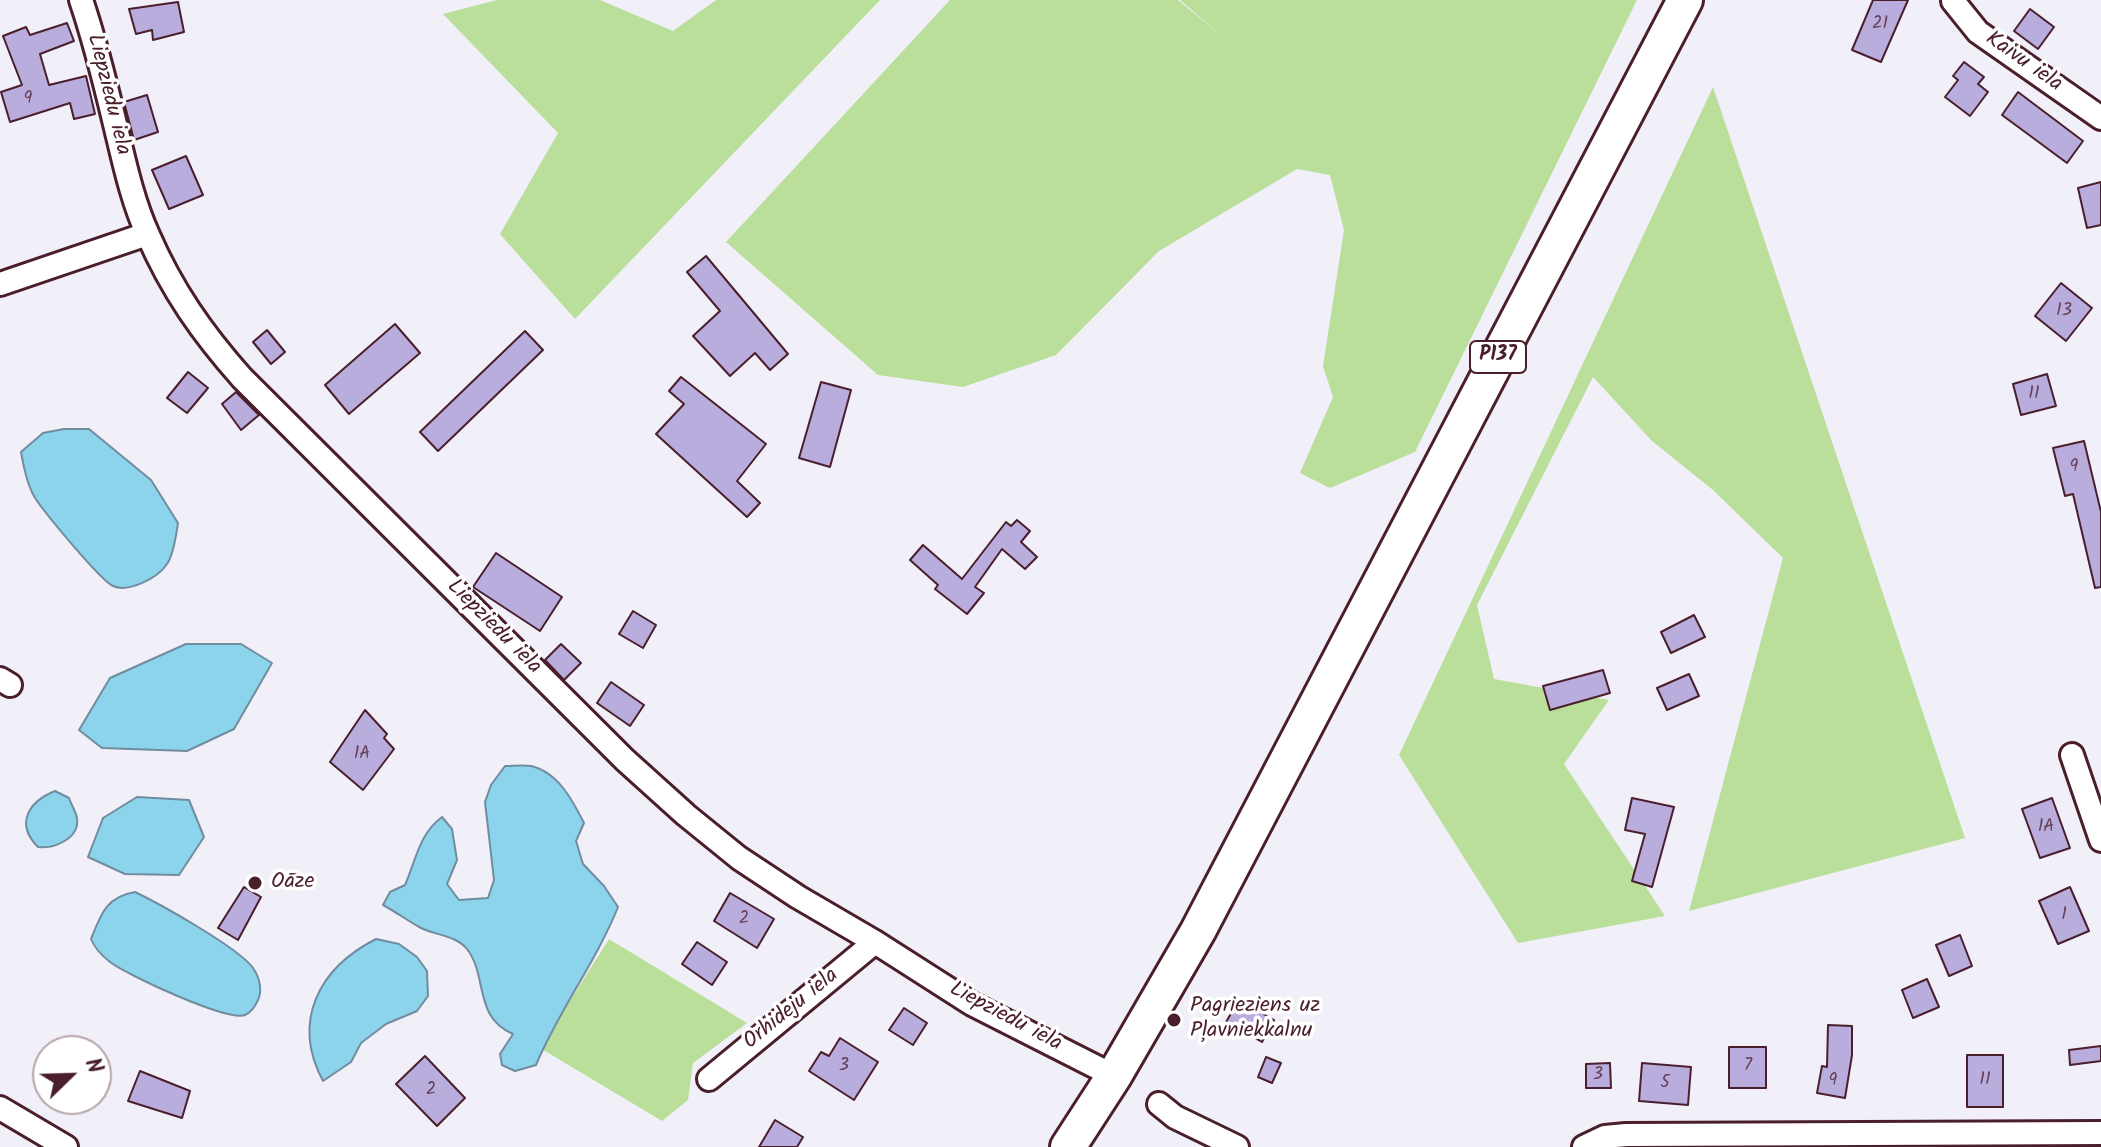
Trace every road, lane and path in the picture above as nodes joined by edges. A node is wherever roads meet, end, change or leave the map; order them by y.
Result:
1 (81, 0) edge
2 (1685, 0) edge
3 (1953, 1) edge
4 (2101, 118) edge
5 (147, 234) junction
6 (0, 284) edge
7 (2072, 755) dead end
8 (2101, 840) edge
9 (875, 942) junction
10 (1114, 1076) junction
11 (709, 1079) dead end
12 (1159, 1104) dead end
13 (0, 1108) edge
14 (2101, 1133) edge
15 (66, 1147) edge
16 (1068, 1147) edge
17 (1237, 1147) edge
18 (1584, 1147) edge

1 - 5 street, Liepziedu iela
2 - 10 main road, P137
3 - 4 street, Kaivu iela
5 - 6 street
5 - 9 street, Liepziedu iela
7 - 8 street
9 - 10 street, Liepziedu iela
9 - 11 street, Orhideju iela
10 - 16 main road, P137
12 - 17 street
13 - 15 street
14 - 18 street

